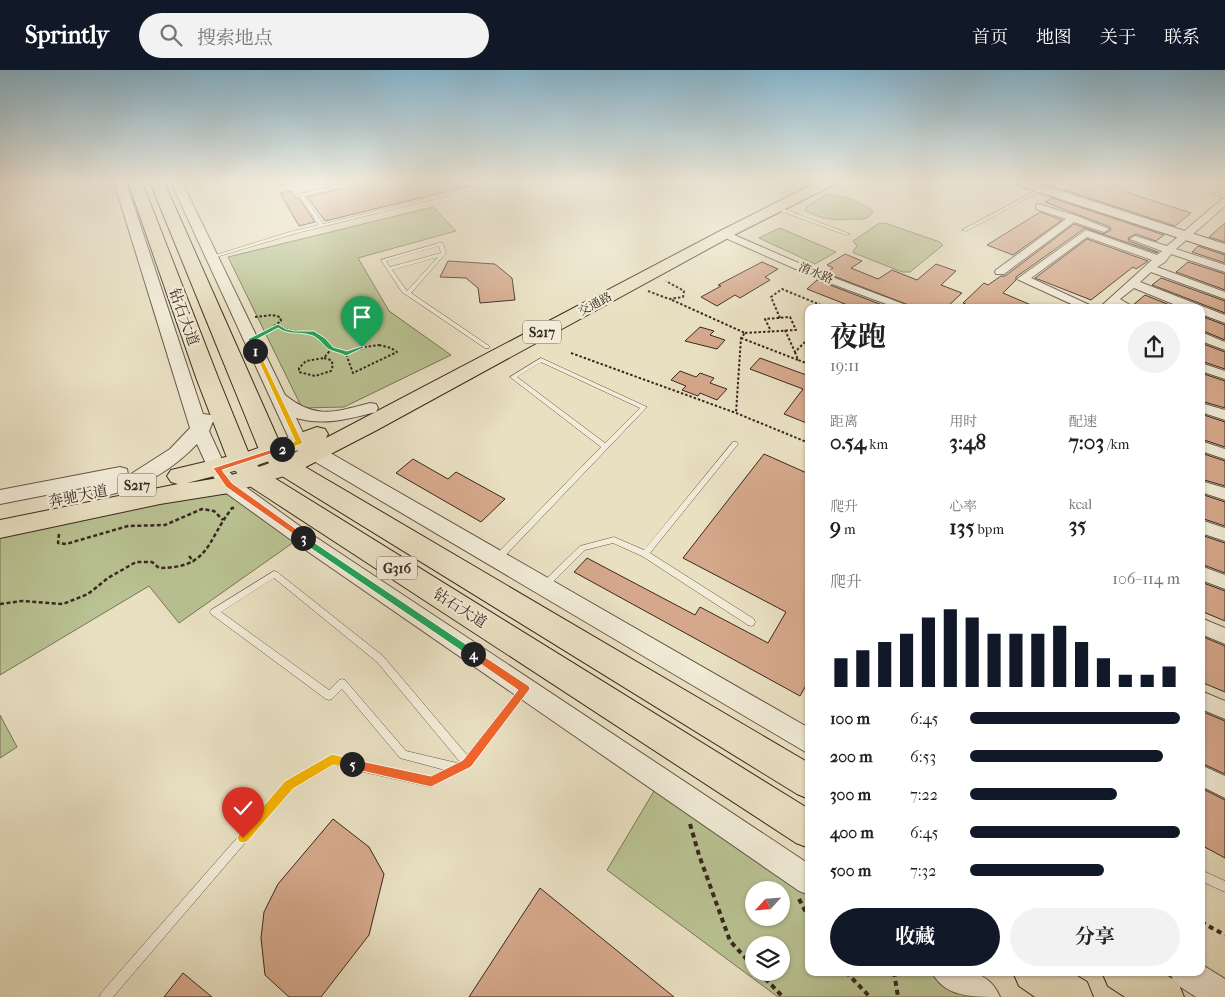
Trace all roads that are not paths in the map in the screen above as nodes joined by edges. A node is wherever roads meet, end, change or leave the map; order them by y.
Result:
1 (141, 225) edge
2 (144, 225) edge
3 (186, 225) edge
4 (325, 225) edge
5 (719, 225) edge
6 (742, 225) edge
7 (824, 225) edge
8 (972, 225) edge
9 (1064, 225) edge
10 (1096, 225) edge
11 (1162, 225) edge
12 (1199, 225) edge
13 (322, 226) joint
14 (964, 230) dead end
15 (725, 234) junction
16 (848, 234) dead end
17 (1189, 234) junction
18 (146, 236) junction
19 (1225, 243) edge
20 (1225, 249) edge
21 (1170, 250) junction
22 (444, 253) junction
23 (201, 260) junction
24 (1160, 260) junction
25 (1149, 268) junction
26 (389, 269) junction
27 (1225, 269) edge
28 (1000, 272) dead end
29 (1132, 283) junction
30 (408, 293) junction
31 (1225, 296) edge
32 (898, 304) edge
33 (1082, 304) edge
34 (1108, 304) edge
35 (1185, 304) edge
36 (1205, 312) edge
37 (1225, 319) edge
38 (1205, 338) edge
39 (1225, 346) edge
40 (487, 347) junction
41 (1205, 368) edge
42 (1225, 375) edge
43 (208, 380) junction
44 (277, 397) junction
45 (1205, 408) edge
46 (1225, 415) edge
47 (369, 416) junction
48 (200, 431) junction
49 (735, 444) dead end
50 (605, 447) junction
51 (1205, 447) edge
52 (306, 448) junction
53 (1225, 454) edge
54 (279, 460) junction
55 (156, 467) junction
56 (235, 473) junction
57 (360, 481) junction
58 (1205, 487) edge
59 (100, 491) junction
60 (1225, 494) edge
61 (160, 495) junction
62 (0, 497) edge
63 (0, 512) edge
64 (275, 519) junction
65 (1205, 528) edge
66 (0, 529) edge
67 (1225, 535) edge
68 (645, 554) junction
69 (496, 560) junction
70 (519, 573) junction
71 (1205, 574) edge
72 (1225, 582) edge
73 (543, 587) junction
74 (499, 595) junction
75 (751, 622) dead end
76 (1205, 628) edge
77 (1225, 636) edge
78 (548, 664) junction
79 (525, 689) junction
80 (1205, 702) edge
81 (1225, 710) edge
82 (805, 740) edge
83 (462, 766) junction
84 (805, 772) edge
85 (1205, 777) edge
86 (1225, 787) edge
87 (805, 827) edge
88 (1205, 876) edge
89 (805, 879) edge
90 (1225, 887) edge
91 (953, 976) edge
92 (1039, 976) edge
93 (1129, 976) edge
94 (1191, 976) edge
95 (105, 997) edge
96 (984, 997) edge
97 (1072, 997) edge
98 (1163, 997) edge
99 (1225, 997) edge

1 - 18 street
2 - 18 highway, 钻石大道
3 - 23 highway, 钻石大道
4 - 13 lane
5 - 40 main road, 交通路 / S217
6 - 15 main road, 交通路 / S217
7 - 16 lane
8 - 14 lane
9 - 28 street
10 - 21 street
11 - 17 main road
12 - 17 street
13 - 23 lane
15 - 32 street, 淯水路
15 - 47 main road, 交通路 / S217
17 - 19 main road
17 - 20 main road
17 - 21 street
18 - 43 highway, 钻石大道
18 - 48 street
21 - 24 street
21 - 27 street
22 - 26 lane
22 - 26 lane
22 - 30 lane
23 - 44 street
23 - 54 highway, 钻石大道
24 - 25 street
24 - 33 street
25 - 29 street
25 - 31 street
26 - 30 lane
29 - 34 street
29 - 35 street
30 - 40 lane
36 - 37 street
38 - 39 street
40 - 47 main road, 交通路 / S217
41 - 42 street
43 - 48 street
43 - 56 highway, 钻石大道
44 - 47 street
44 - 52 street
45 - 46 street
47 - 52 main road, 交通路 / S217
47 - 57 street
48 - 55 street
48 - 56 street
49 - 68 lane
50 - 50 lane
50 - 69 lane
51 - 53 street
52 - 54 main road, 交通路 / S217
52 - 57 street
54 - 56 main road, 奔驰大道 / S217
54 - 74 highway, 钻石大道 / G316
55 - 59 street
55 - 62 street
56 - 59 main road, 奔驰大道 / S217
56 - 61 main road, 奔驰大道 / S217
56 - 64 street
56 - 78 highway, 钻石大道 / G316
57 - 69 street
58 - 60 street
59 - 63 main road, 奔驰大道 / S217
61 - 64 street
61 - 66 main road, 奔驰大道 / S217
64 - 79 street
65 - 67 street
68 - 73 lane
68 - 75 lane
69 - 70 street
70 - 73 street
70 - 74 street
71 - 72 street
73 - 82 street
74 - 84 highway, 钻石大道 / G316
76 - 77 street
78 - 79 street
78 - 87 highway, 钻石大道 / G316
79 - 83 lane
79 - 89 street
80 - 81 street
83 - 83 lane
83 - 95 lane
85 - 86 street
88 - 90 lane
91 - 96 street
92 - 97 highway
93 - 98 highway
94 - 99 street

